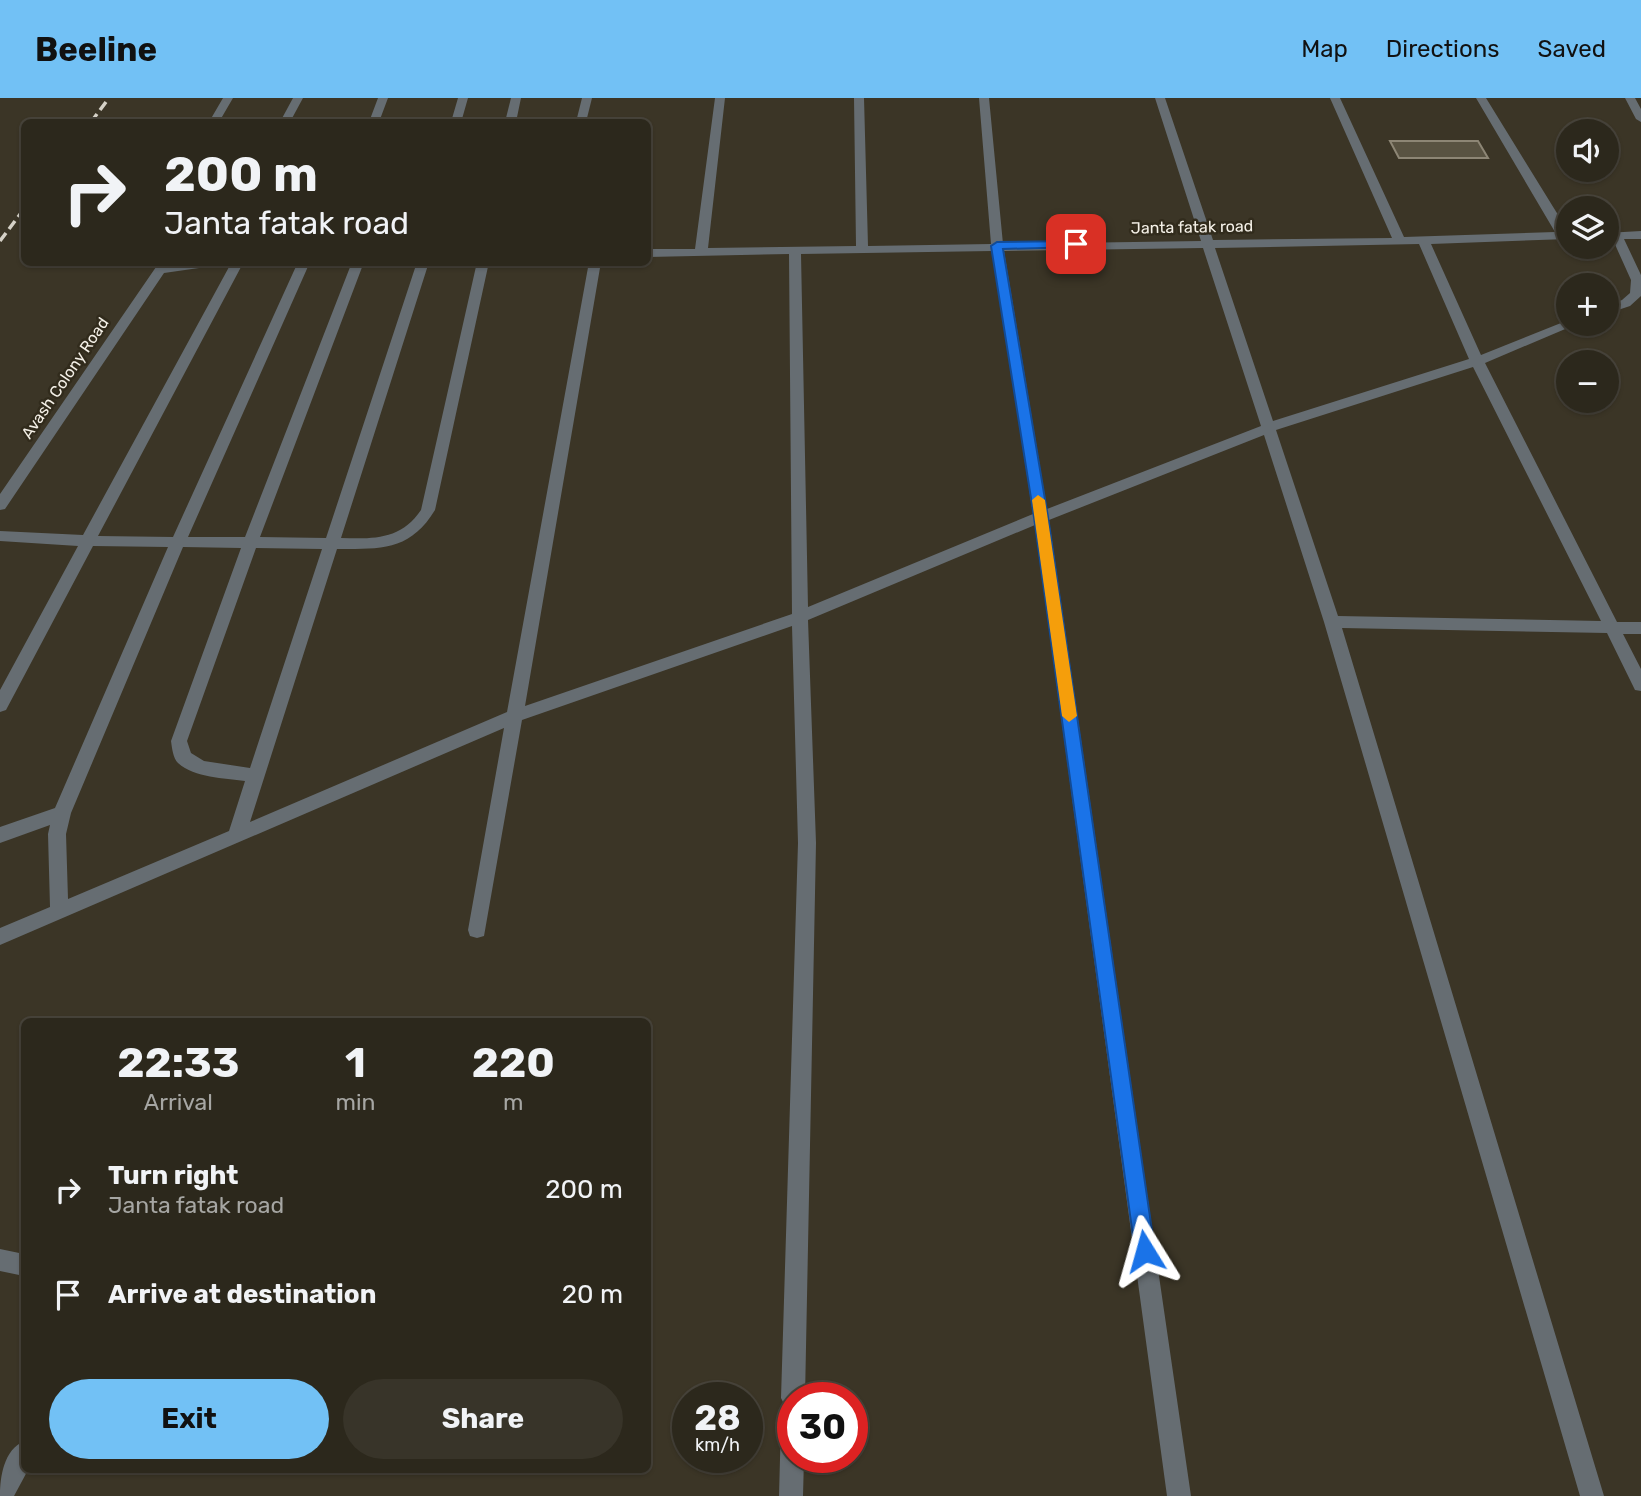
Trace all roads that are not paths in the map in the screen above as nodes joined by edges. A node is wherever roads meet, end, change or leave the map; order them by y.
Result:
1 (228, 98) edge
2 (298, 98) edge
3 (383, 98) edge
4 (463, 98) edge
5 (516, 98) edge
6 (587, 98) edge
7 (720, 98) edge
8 (859, 98) edge
9 (984, 98) edge
10 (1160, 98) edge
11 (1335, 98) edge
12 (1481, 98) edge
13 (1630, 98) edge
14 (216, 119) edge
15 (287, 119) edge
16 (375, 119) edge
17 (457, 119) edge
18 (512, 119) edge
19 (581, 119) edge
20 (1641, 119) edge
21 (1556, 219) edge
22 (1556, 235) edge
23 (1641, 235) edge
24 (1619, 236) edge
25 (1423, 240) junction
26 (1400, 241) junction
27 (1208, 243) junction
28 (997, 246) junction
29 (1619, 248) edge
30 (795, 249) junction
31 (862, 249) junction
32 (701, 252) junction
33 (651, 253) edge
34 (160, 266) edge
35 (235, 266) edge
36 (302, 266) edge
37 (356, 266) edge
38 (422, 266) edge
39 (481, 266) edge
40 (594, 266) edge
41 (1638, 296) edge
42 (1619, 305) edge
43 (1556, 330) edge
44 (1477, 360) junction
45 (1270, 427) junction
46 (0, 505) edge
47 (1041, 517) junction
48 (0, 536) edge
49 (88, 541) junction
50 (178, 542) junction
51 (251, 542) junction
52 (331, 544) junction
53 (800, 617) junction
54 (1332, 622) junction
55 (1612, 627) junction
56 (1641, 628) edge
57 (1641, 685) edge
58 (0, 705) edge
59 (515, 716) junction
60 (256, 776) junction
61 (62, 813) junction
62 (0, 835) edge
63 (237, 835) junction
64 (59, 911) junction
65 (477, 930) dead end
66 (0, 937) edge
67 (0, 1260) edge
68 (21, 1264) edge
69 (793, 1382) edge
70 (21, 1459) edge
71 (792, 1473) edge
72 (1, 1496) edge
73 (791, 1496) edge
74 (1180, 1496) edge
75 (1592, 1496) edge

1 - 14 street
2 - 15 street
3 - 16 street
4 - 17 street
5 - 18 street
6 - 19 street
7 - 32 street
8 - 31 street
9 - 28 street
10 - 27 street
11 - 26 street
12 - 21 street
13 - 20 street
22 - 25 street, Janta fatak road
23 - 24 street
25 - 26 street, Janta fatak road
25 - 44 street
26 - 27 street, Janta fatak road
27 - 28 street, Janta fatak road
27 - 45 street
28 - 31 street, Janta fatak road
28 - 47 street
29 - 41 street
30 - 31 street, Janta fatak road
30 - 32 street, Janta fatak road
30 - 53 street
32 - 33 street, Janta fatak road
34 - 46 street, Avash Colony Road
35 - 49 street
36 - 50 street
37 - 51 street
38 - 52 street
39 - 52 street
40 - 59 street
41 - 42 street
43 - 44 street
44 - 45 street
44 - 55 street
45 - 47 street
45 - 54 street
47 - 53 street
47 - 74 street
48 - 49 street
49 - 50 street
49 - 58 street
50 - 51 street
50 - 61 street
51 - 52 street
51 - 60 street
52 - 60 street
53 - 59 street
53 - 69 street
54 - 55 street
54 - 75 street
55 - 56 street
55 - 57 street
59 - 63 street
59 - 65 street
60 - 63 street
61 - 62 street
61 - 64 street
63 - 64 street
64 - 66 street
67 - 68 street
70 - 72 street
71 - 73 street

